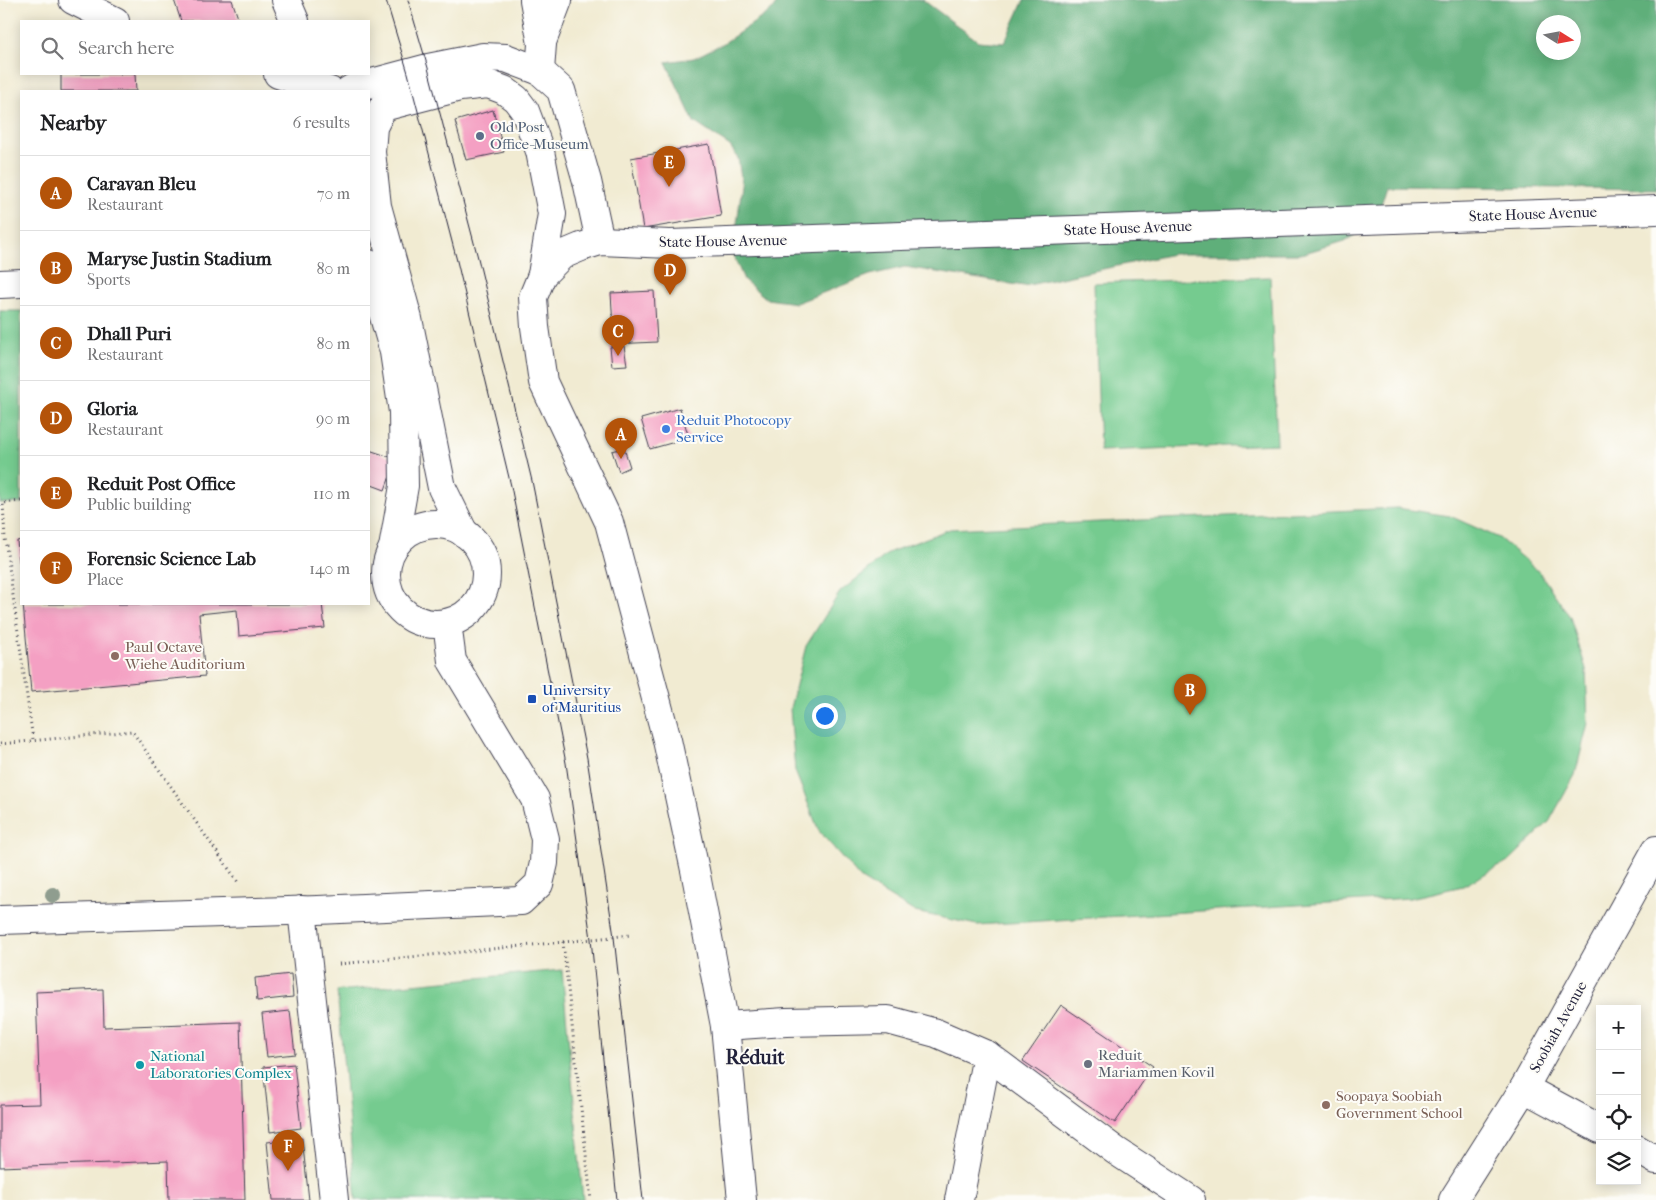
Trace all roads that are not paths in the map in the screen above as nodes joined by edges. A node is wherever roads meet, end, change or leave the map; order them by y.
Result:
1 (74, 0) edge
2 (286, 0) edge
3 (534, 0) edge
4 (558, 0) edge
5 (113, 20) edge
6 (295, 20) edge
7 (542, 44) junction
8 (540, 71) junction
9 (281, 75) edge
10 (327, 75) edge
11 (327, 90) edge
12 (337, 90) edge
13 (350, 90) edge
14 (1656, 210) edge
15 (600, 241) junction
16 (370, 274) edge
17 (542, 275) junction
18 (20, 283) edge
19 (0, 284) edge
20 (370, 318) edge
21 (394, 352) junction
22 (464, 533) junction
23 (393, 548) junction
24 (447, 623) junction
25 (1656, 850) edge
26 (302, 910) junction
27 (0, 920) edge
28 (725, 1026) junction
29 (987, 1055) junction
30 (1524, 1088) junction
31 (1596, 1127) edge
32 (1641, 1152) edge
33 (1656, 1160) edge
34 (334, 1200) edge
35 (742, 1200) edge
36 (959, 1200) edge
37 (1192, 1200) edge
38 (1453, 1200) edge

1 - 5 street
2 - 6 street
3 - 7 street
4 - 7 street
7 - 8 street
8 - 13 street
8 - 15 street
9 - 11 street
10 - 12 street
14 - 15 street, State House Avenue
15 - 17 street, State House Avenue
16 - 21 street
17 - 22 street
17 - 28 street
18 - 19 street
20 - 21 street
21 - 23 street
22 - 23 street
22 - 24 street
23 - 24 street
24 - 26 street
25 - 30 street, Soobiah Avenue
26 - 27 street
26 - 34 street
28 - 29 street
28 - 35 street
29 - 36 street
29 - 37 street
30 - 31 street
30 - 38 street, Soobiah Avenue
32 - 33 street

